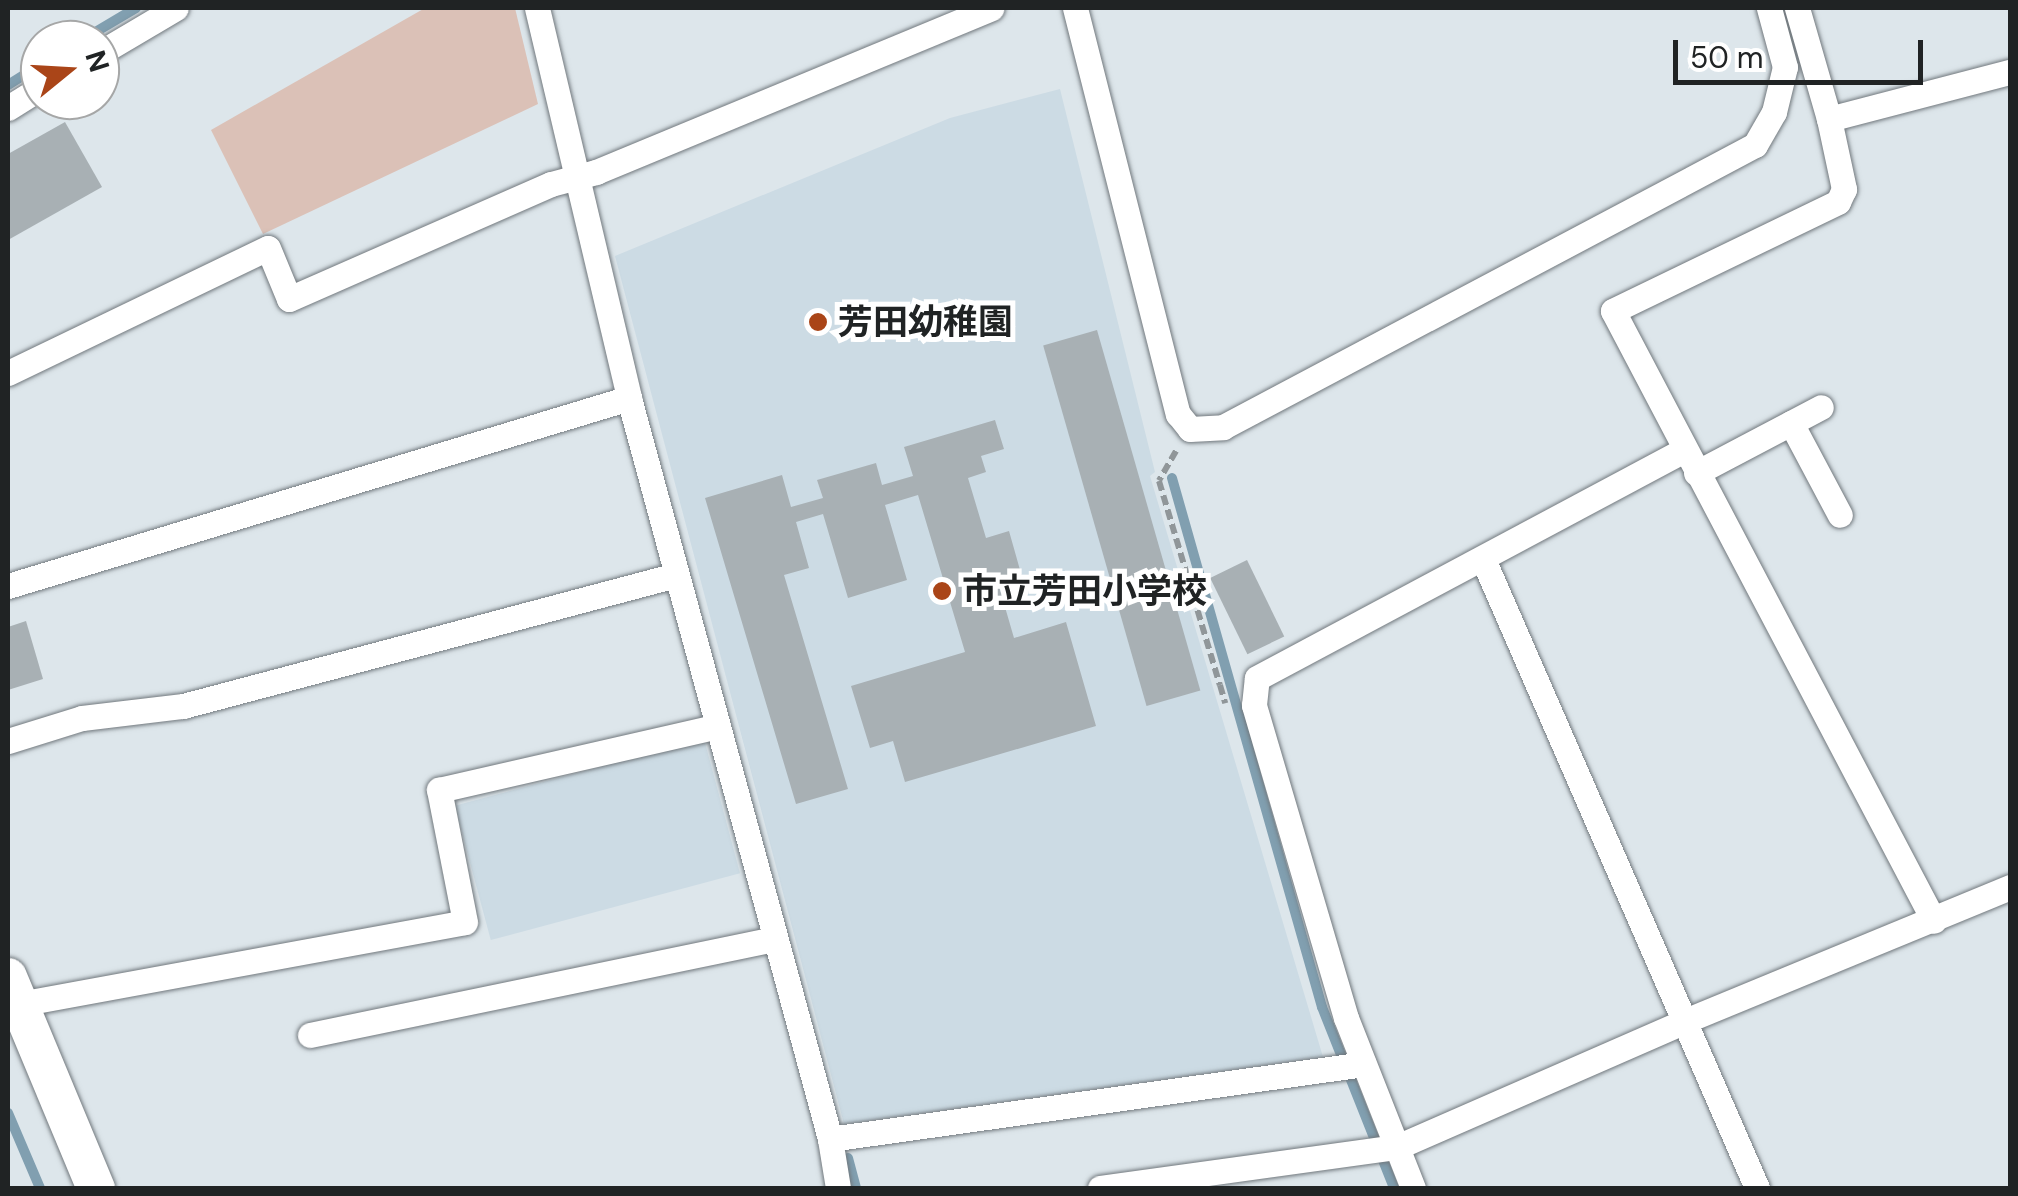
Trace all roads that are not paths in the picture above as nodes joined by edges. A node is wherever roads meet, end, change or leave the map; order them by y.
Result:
1 (176, 8) edge
2 (537, 8) edge
3 (990, 8) edge
4 (1075, 8) edge
5 (1768, 8) edge
6 (1798, 8) edge
7 (120, 40) edge
8 (2010, 72) edge
9 (1829, 119) junction
10 (577, 177) junction
11 (8, 372) edge
12 (629, 398) junction
13 (1821, 407) dead end
14 (1790, 424) junction
15 (1684, 450) junction
16 (1696, 473) junction
17 (1840, 515) dead end
18 (1483, 559) junction
19 (676, 575) junction
20 (8, 586) edge
21 (718, 726) junction
22 (8, 741) edge
23 (2010, 889) edge
24 (1934, 921) junction
25 (775, 939) junction
26 (13, 991) edge
27 (1684, 1021) junction
28 (310, 1035) dead end
29 (1352, 1065) junction
30 (830, 1139) junction
31 (1384, 1149) junction
32 (96, 1188) edge
33 (838, 1188) edge
34 (1100, 1188) edge
35 (1413, 1188) edge
36 (1757, 1188) edge

1 - 7 street
2 - 10 street
3 - 10 street
4 - 5 street
6 - 9 street
8 - 9 street
9 - 15 street
10 - 11 street
10 - 12 street
12 - 19 street
12 - 20 street
13 - 14 street
14 - 16 street
14 - 17 street
15 - 16 street
15 - 18 street
16 - 24 street
18 - 27 street
18 - 29 street
19 - 21 street
19 - 22 street
21 - 25 street
21 - 26 street
23 - 24 street
24 - 27 street
25 - 28 street
25 - 30 street
26 - 32 main road
27 - 31 street
27 - 36 street
29 - 30 street
29 - 31 street
30 - 33 street
31 - 34 street
31 - 35 street

